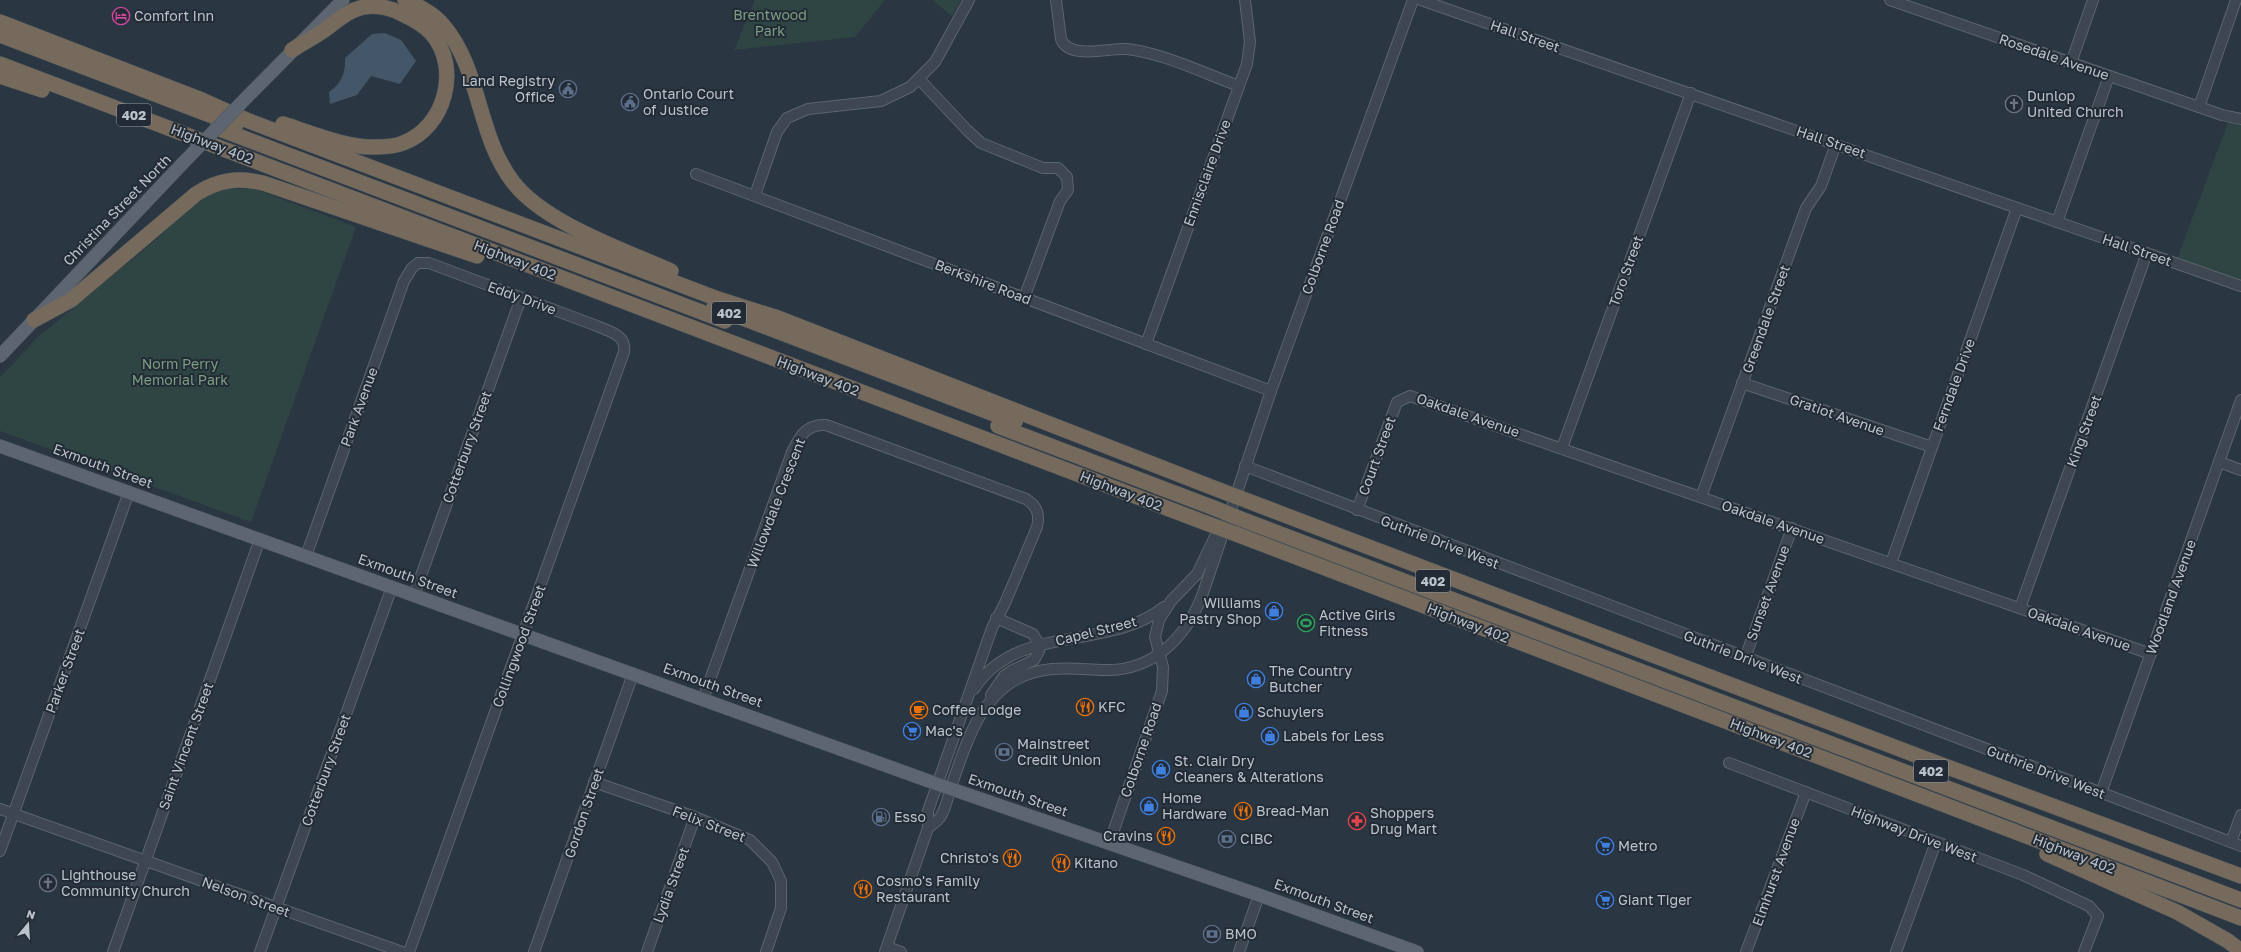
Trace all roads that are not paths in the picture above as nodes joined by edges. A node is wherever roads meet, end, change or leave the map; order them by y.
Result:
1 (343, 0) edge
2 (405, 0) edge
3 (1056, 0) edge
4 (1246, 0) edge
5 (1412, 0) edge
6 (1421, 0) edge
7 (1890, 0) edge
8 (2093, 0) edge
9 (2236, 0) edge
10 (966, 1) edge
11 (0, 22) edge
12 (0, 35) edge
13 (0, 45) edge
14 (292, 50) junction
15 (2071, 63) junction
16 (0, 64) edge
17 (0, 76) edge
18 (2109, 76) junction
19 (920, 80) junction
20 (1239, 86) junction
21 (1691, 93) junction
22 (202, 100) junction
23 (2199, 107) junction
24 (2241, 119) edge
25 (1836, 144) junction
26 (268, 166) junction
27 (696, 174) dead end
28 (755, 195) junction
29 (2017, 208) junction
30 (2057, 222) junction
31 (2147, 253) junction
32 (418, 263) joint
33 (2241, 286) edge
34 (521, 298) junction
35 (1024, 298) junction
36 (778, 318) junction
37 (34, 320) junction
38 (623, 340) joint
39 (1146, 344) junction
40 (0, 356) edge
41 (815, 375) junction
42 (1742, 383) junction
43 (1271, 390) junction
44 (2241, 400) edge
45 (1397, 402) joint
46 (0, 446) edge
47 (1932, 447) junction
48 (1562, 448) junction
49 (2219, 462) junction
50 (1245, 466) junction
51 (2241, 470) edge
52 (129, 492) junction
53 (1701, 497) junction
54 (1216, 499) junction
55 (1242, 506) junction
56 (1037, 510) joint
57 (1357, 510) junction
58 (1792, 528) junction
59 (260, 539) junction
60 (306, 556) junction
61 (1891, 563) junction
62 (392, 587) junction
63 (414, 595) junction
64 (1171, 601) junction
65 (2020, 608) junction
66 (996, 618) junction
67 (523, 634) junction
68 (1178, 637) junction
69 (1039, 644) junction
70 (1159, 654) junction
71 (2151, 654) junction
72 (1745, 658) junction
73 (633, 674) junction
74 (1162, 691) junction
75 (968, 697) junction
76 (704, 699) junction
77 (983, 711) junction
78 (1790, 745) junction
79 (1730, 763) dead end
80 (594, 782) junction
81 (937, 784) junction
82 (951, 788) junction
83 (1806, 792) junction
84 (2101, 793) junction
85 (0, 809) edge
86 (13, 814) junction
87 (2241, 815) edge
88 (695, 817) junction
89 (928, 828) junction
90 (1936, 842) junction
91 (1109, 844) junction
92 (2236, 844) edge
93 (0, 851) edge
94 (145, 860) junction
95 (2241, 876) edge
96 (2241, 889) edge
97 (1259, 895) junction
98 (2241, 900) edge
99 (276, 908) junction
100 (2241, 918) edge
101 (1392, 948) edge
102 (886, 950) edge
103 (2241, 951) edge
104 (113, 952) edge
105 (260, 952) edge
106 (402, 952) edge
107 (409, 952) edge
108 (534, 952) edge
109 (647, 952) edge
110 (766, 952) edge
111 (901, 952) edge
112 (1239, 952) edge
113 (1417, 952) edge
114 (1746, 952) edge
115 (1896, 952) edge
116 (2084, 952) edge

1 - 14 main road, Christina Street North
2 - 36 highway
3 - 20 street
4 - 20 street, Ennisclaire Drive
5 - 43 street, Colborne Road
6 - 21 street, Hall Street
7 - 15 street, Rosedale Avenue
8 - 15 street
9 - 23 street
10 - 19 street
11 - 22 highway
12 - 54 highway, Highway 402 / 402
13 - 54 highway
14 - 22 highway
14 - 37 main road, Christina Street North, bridge
15 - 18 street, Rosedale Avenue
16 - 26 highway, Highway 402 / 402
17 - 26 highway
18 - 23 street, Rosedale Avenue
18 - 30 street
19 - 28 street
19 - 35 street
20 - 39 street, Ennisclaire Drive
21 - 25 street, Hall Street
21 - 48 street, Toro Street
22 - 36 highway
23 - 24 street, Rosedale Avenue
25 - 29 street, Hall Street
25 - 42 street, Greendale Street
26 - 41 highway, Highway 402 / 402
27 - 28 street, Berkshire Road
28 - 35 street, Berkshire Road
29 - 30 street, Hall Street
29 - 47 street, Ferndale Drive
30 - 31 street, Hall Street
31 - 33 street, Hall Street
31 - 65 street, King Street
32 - 34 street, Eddy Drive
32 - 60 street, Park Avenue
34 - 38 street, Eddy Drive
34 - 63 street, Cotterbury Street
35 - 39 street, Berkshire Road
36 - 54 highway
37 - 40 main road, Christina Street North
37 - 41 highway
38 - 67 street, Collingwood Street
39 - 43 street, Berkshire Road
41 - 78 highway, Highway 402 / 402, bridge
42 - 47 street, Gratiot Avenue
42 - 53 street, Greendale Street
43 - 50 street, Colborne Road
44 - 49 street, Woodland Avenue
45 - 48 street, Oakdale Avenue
45 - 57 street, Court Street
46 - 52 main road, Exmouth Street
47 - 61 street, Ferndale Drive
48 - 53 street, Oakdale Avenue
49 - 51 street
49 - 71 street, Woodland Avenue
50 - 55 street, Colborne Road
50 - 57 street, Guthrie Drive West
52 - 59 main road, Exmouth Street
52 - 86 street, Parker Street
53 - 58 street, Oakdale Avenue
54 - 55 highway, Highway 402 / 402
55 - 64 street, Colborne Road
55 - 68 street, Colborne Road
55 - 95 highway
55 - 96 highway, Highway 402 / 402
55 - 98 highway
56 - 66 street, Capel Street
56 - 76 street, Willowdale Crescent
57 - 72 street, Guthrie Drive West
58 - 61 street, Oakdale Avenue
58 - 72 street, Sunset Avenue
59 - 60 main road, Exmouth Street
59 - 94 street, Saint Vincent Street
60 - 62 main road, Exmouth Street
61 - 65 street, Oakdale Avenue
62 - 63 main road, Exmouth Street
62 - 99 street, Cotterbury Street
63 - 67 main road, Exmouth Street
64 - 69 street, Capel Street
64 - 70 street, Colborne Road
65 - 71 street, Oakdale Avenue
66 - 69 street, Capel Street
66 - 75 street, Capel Street
67 - 73 main road, Exmouth Street
67 - 107 street, Collingwood Street
68 - 70 street, Colborne Road
68 - 74 street
69 - 75 street, Capel Street
69 - 77 street, Capel Street
70 - 74 street, Colborne Road
70 - 77 street, Capel Street
71 - 84 street, Woodland Avenue
72 - 84 street, Guthrie Drive West
73 - 76 main road, Exmouth Street
73 - 80 street, Gordon Street
74 - 91 street, Colborne Road
75 - 81 street, Capel Street
76 - 81 main road, Exmouth Street
77 - 82 street, Capel Street
78 - 100 highway, Highway 402 / 402
78 - 103 highway
79 - 83 street, Highway Drive West
80 - 88 street, Felix Street
80 - 108 street, Gordon Street
81 - 82 main road, Exmouth Street
81 - 89 street, Capel Street
82 - 89 street, Capel Street
82 - 91 main road, Exmouth Street
83 - 90 street, Highway Drive West
83 - 114 street, Elmhurst Avenue
84 - 92 street, Guthrie Drive West
85 - 86 street, Nelson Street
86 - 93 street, Parker Street
86 - 94 street, Nelson Street
87 - 92 street
88 - 109 street, Lydia Street
88 - 110 street, Felix Street
89 - 102 street, Capel Street
90 - 115 street
90 - 116 street, Highway Drive West
91 - 97 main road, Exmouth Street
94 - 99 street, Nelson Street
94 - 104 street, Saint Vincent Street
97 - 101 main road, Exmouth Street
97 - 112 street
99 - 105 street, Cotterbury Street
99 - 106 street, Nelson Street
101 - 113 main road, Exmouth Street
102 - 111 street

